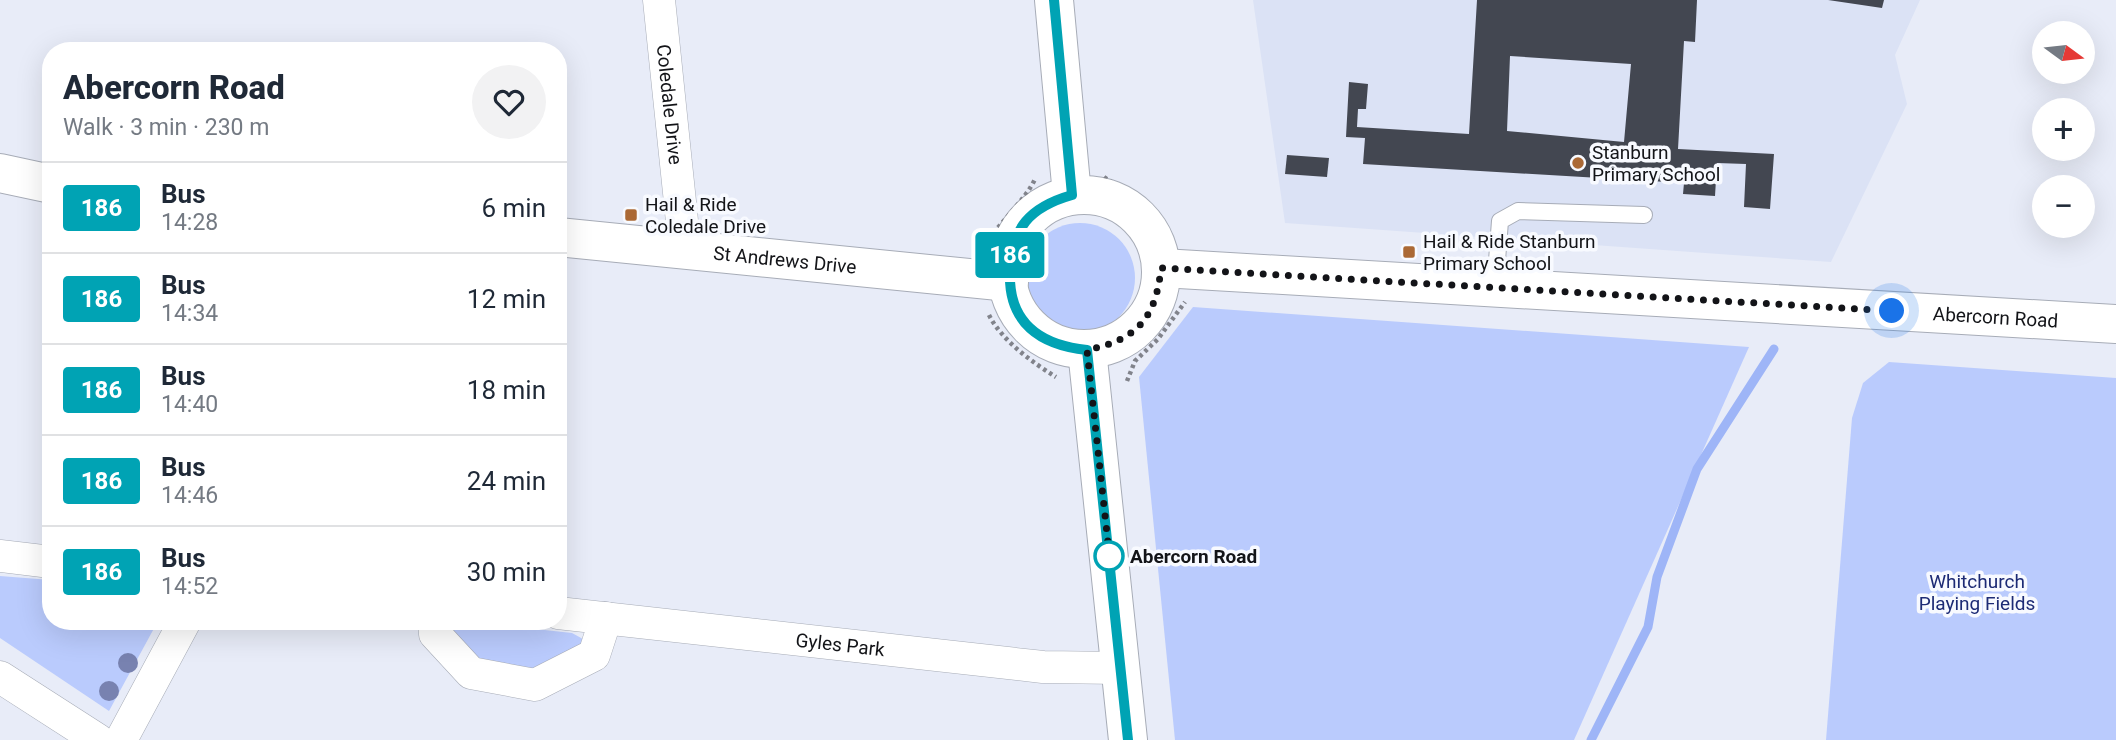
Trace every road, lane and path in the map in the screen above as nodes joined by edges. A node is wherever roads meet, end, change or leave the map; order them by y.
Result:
1 (659, 0) edge
2 (1054, 0) edge
3 (1101, 165) dead end
4 (0, 173) edge
5 (1037, 174) dead end
6 (42, 182) edge
7 (1072, 195) junction
8 (1644, 215) dead end
9 (567, 238) edge
10 (685, 250) junction
11 (980, 252) dead end
12 (1167, 254) junction
13 (1496, 287) junction
14 (1192, 296) dead end
15 (998, 297) junction
16 (2116, 324) edge
17 (1087, 350) junction
18 (1059, 379) dead end
19 (1126, 387) dead end
20 (0, 556) edge
21 (42, 561) edge
22 (567, 614) edge
23 (606, 618) junction
24 (180, 630) edge
25 (435, 630) edge
26 (1121, 668) junction
27 (0, 677) edge
28 (98, 740) edge
29 (121, 740) edge
30 (1128, 740) edge

1 - 10 street, Coledale Drive
2 - 7 street
3 - 12 path
4 - 6 street
5 - 11 path
7 - 12 street
7 - 15 street
8 - 13 lane
9 - 10 street, St Andrews Drive
10 - 15 street, St Andrews Drive
12 - 13 street, Abercorn Road
12 - 17 street
13 - 16 street, Abercorn Road
14 - 19 path
15 - 17 street
15 - 18 path
17 - 26 street
20 - 21 street
22 - 23 street, Gyles Park
23 - 25 street
23 - 26 street, Gyles Park
24 - 29 street
26 - 30 street
27 - 28 street

